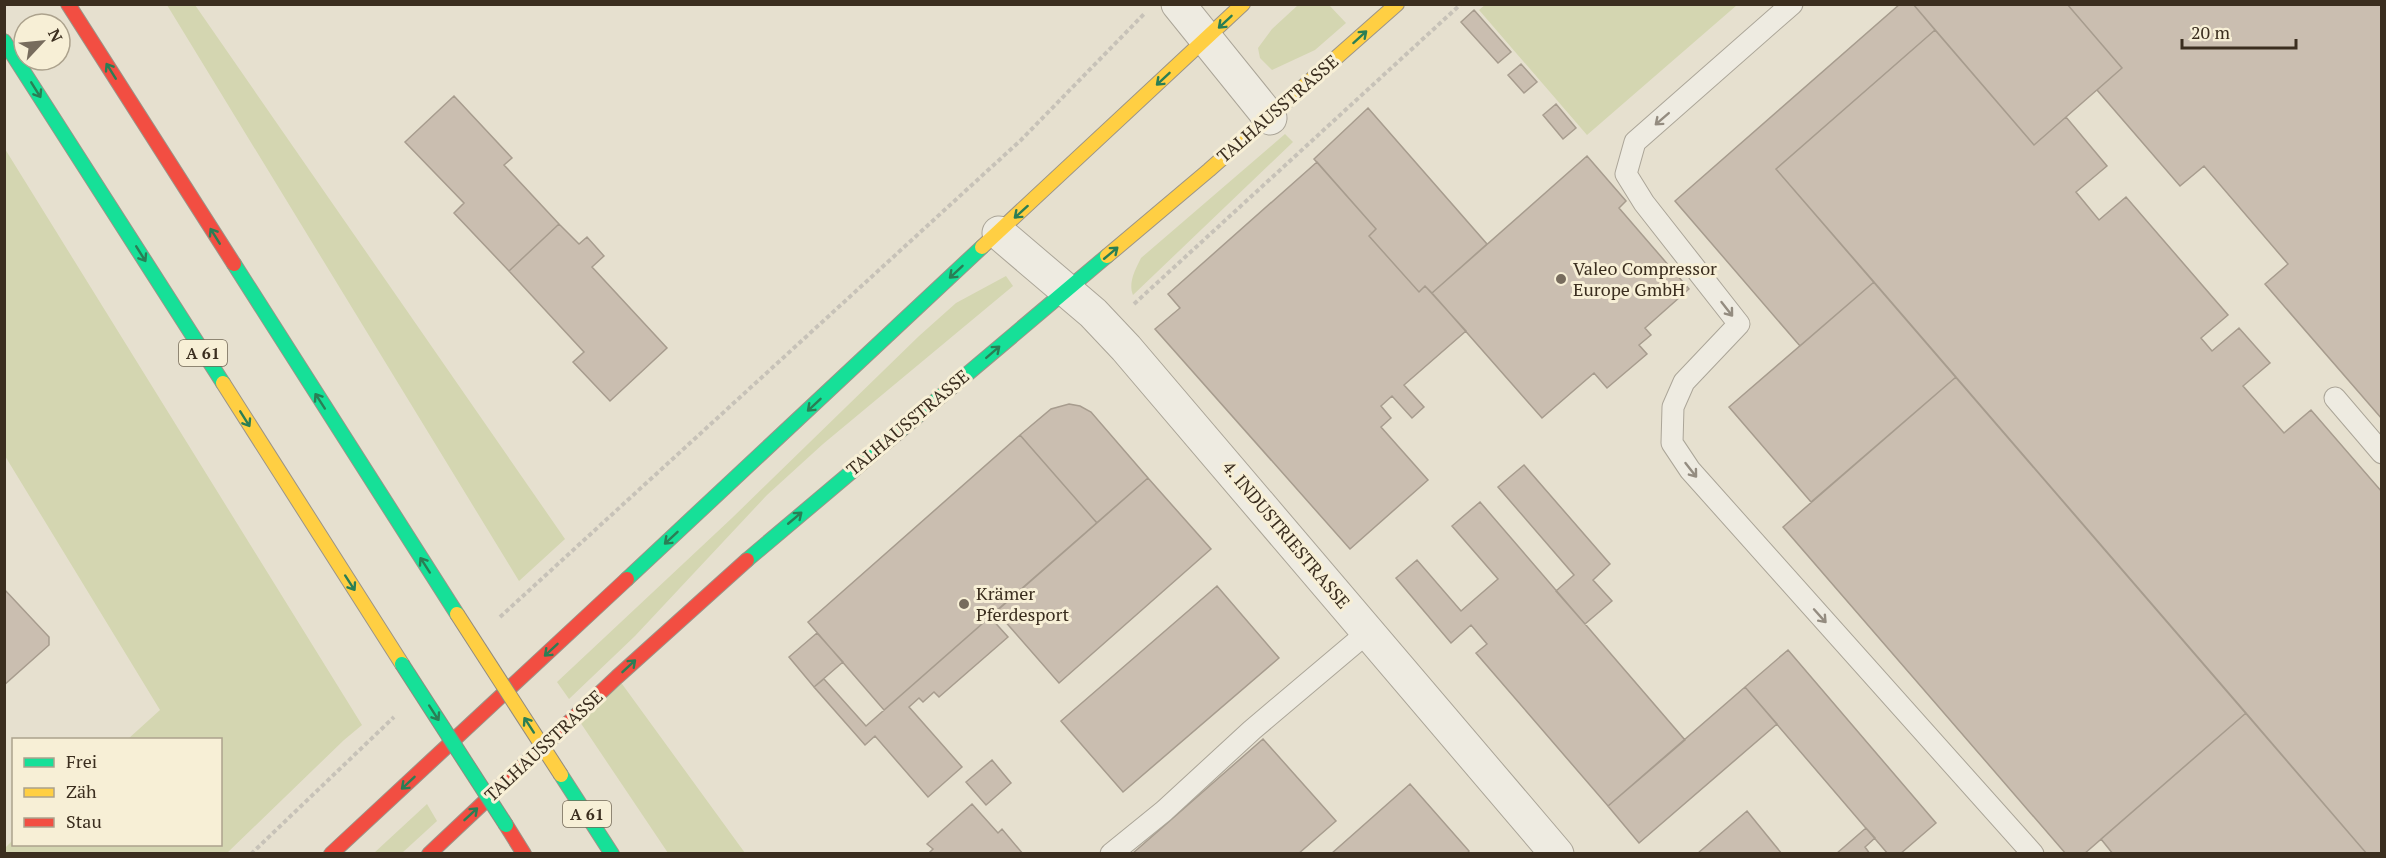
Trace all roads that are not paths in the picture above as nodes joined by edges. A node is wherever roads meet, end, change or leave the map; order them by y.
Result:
1 (68, 4) edge
2 (1178, 4) edge
3 (1243, 4) edge
4 (1397, 4) edge
5 (1792, 4) edge
6 (1206, 39) junction
7 (4, 41) edge
8 (1270, 118) junction
9 (999, 232) junction
10 (1066, 291) junction
11 (2335, 398) dead end
12 (2382, 453) edge
13 (1368, 632) junction
14 (331, 854) edge
15 (429, 854) edge
16 (524, 854) edge
17 (612, 854) edge
18 (1112, 854) edge
19 (1557, 854) edge
20 (2033, 854) edge

17 -> 1 main road, A 61, bridge
2 - 6 street
3 -> 6 main road
8 -> 4 main road, TALHAUSSTRASSE
5 -> 20 lane
6 - 8 street
6 -> 9 main road
7 -> 16 main road, A 61, bridge
10 -> 8 main road, TALHAUSSTRASSE
9 - 10 street, 4. INDUSTRIESTRASSE
9 -> 14 main road
10 - 13 street, 4. INDUSTRIESTRASSE
15 -> 10 main road, TALHAUSSTRASSE
11 - 12 lane
13 - 18 lane
13 - 19 street, 4. INDUSTRIESTRASSE

